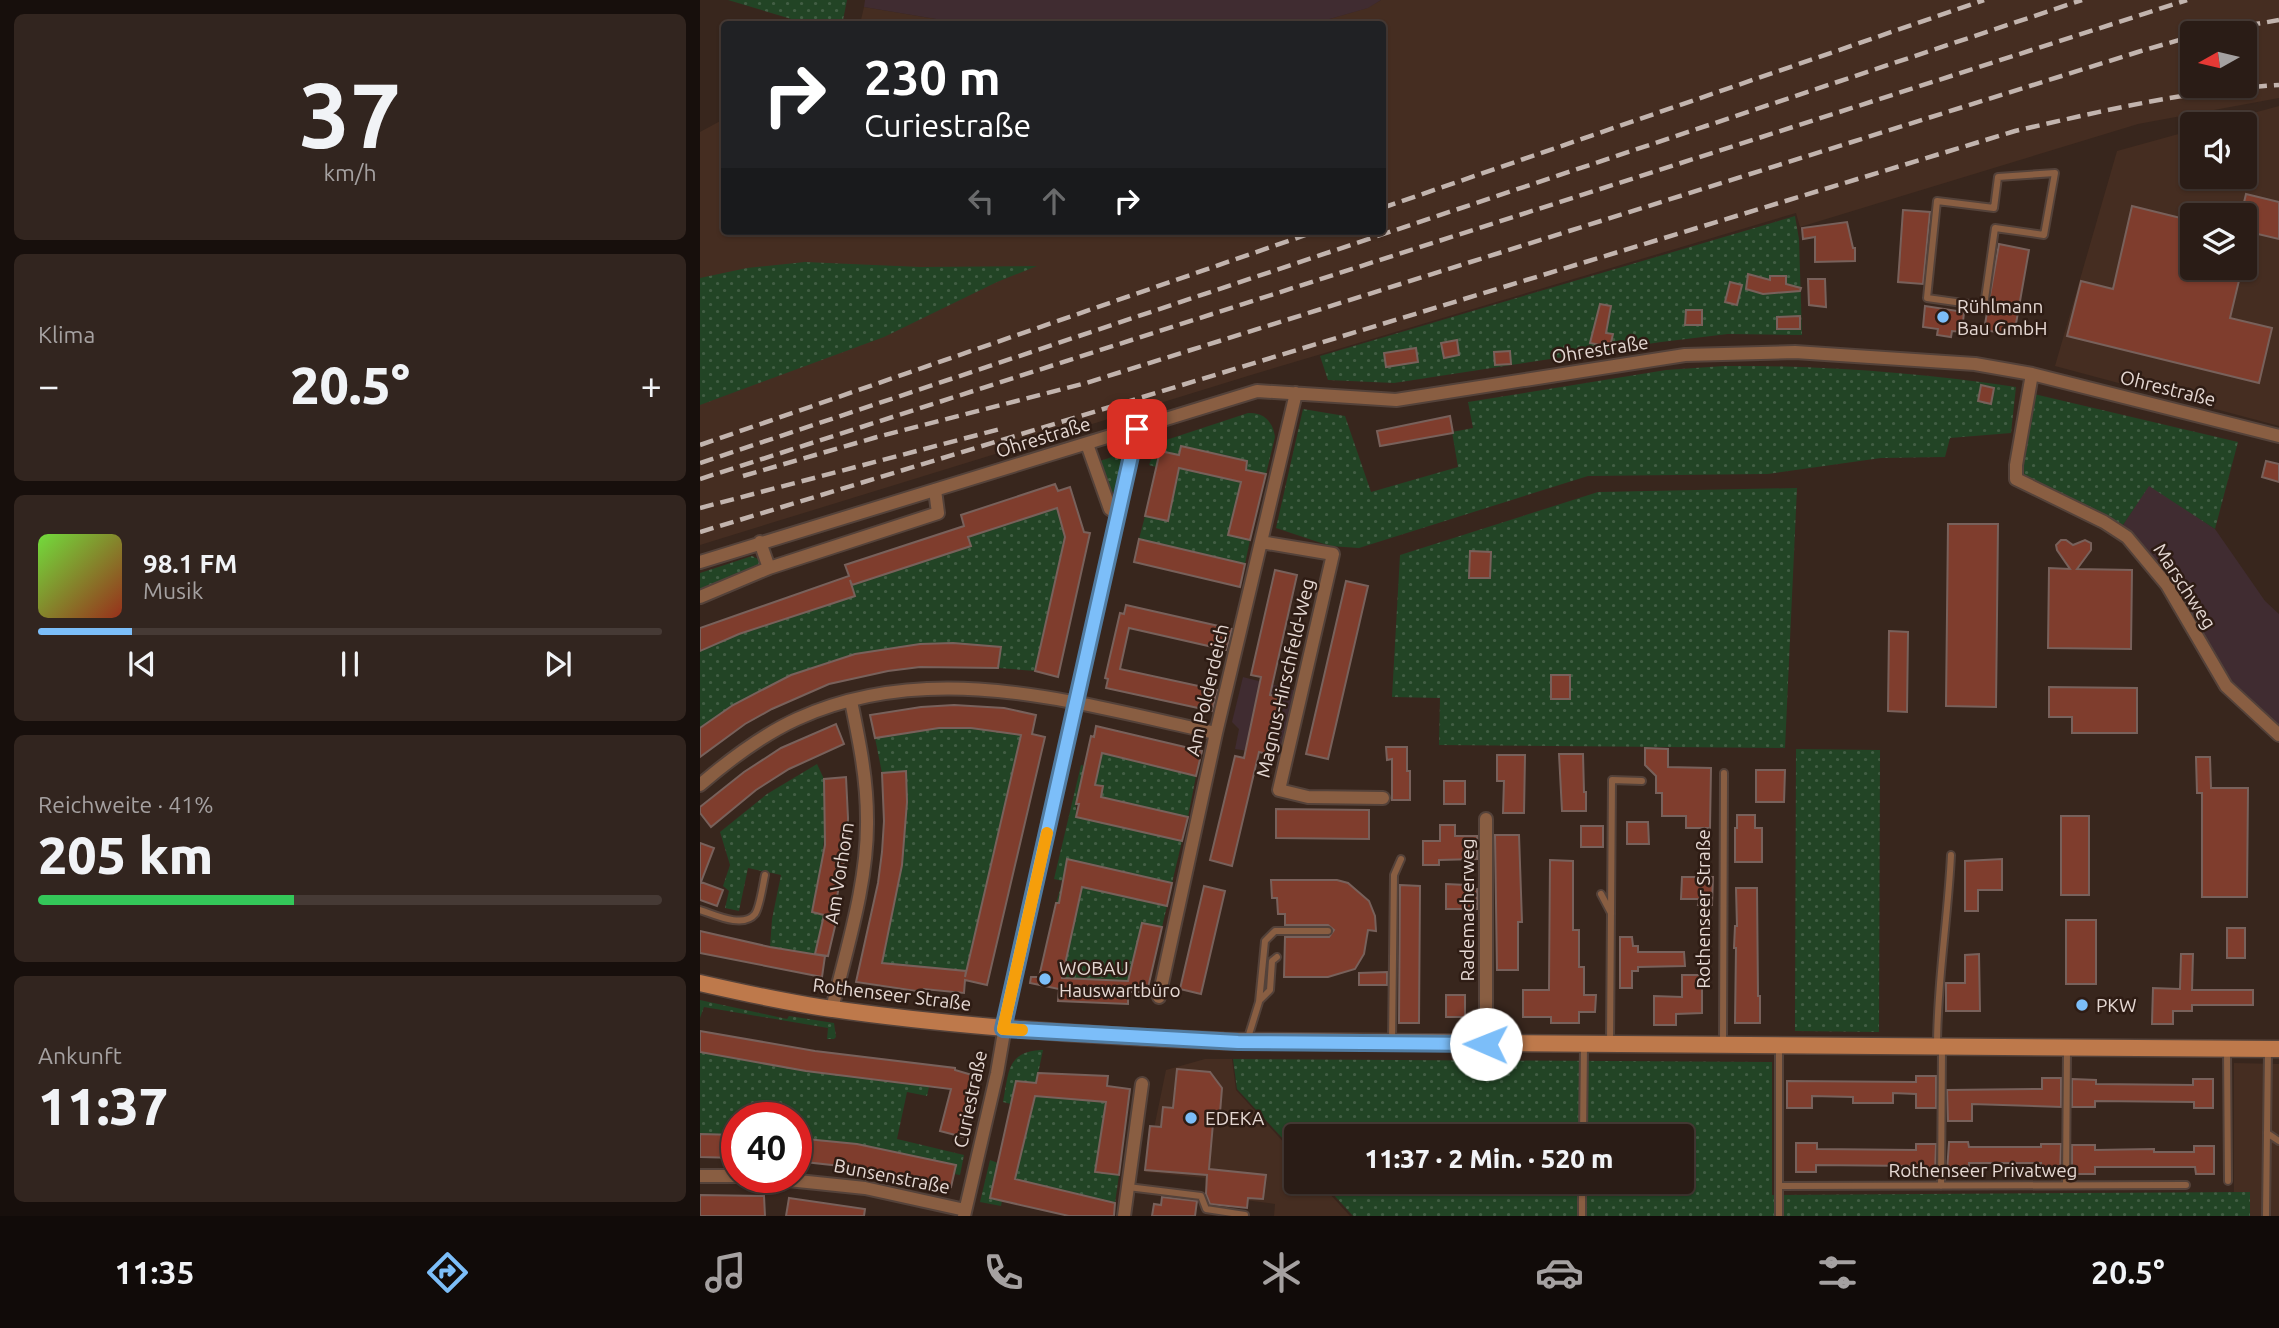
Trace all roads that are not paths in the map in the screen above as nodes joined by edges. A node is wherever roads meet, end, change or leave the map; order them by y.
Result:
1 (1927, 298) joint
2 (2032, 374) junction
3 (1296, 393) junction
4 (1137, 429) junction
5 (2279, 436) edge
6 (1087, 444) junction
7 (935, 491) junction
8 (1118, 514) junction
9 (760, 542) junction
10 (1261, 542) junction
11 (700, 562) edge
12 (769, 568) junction
13 (700, 597) edge
14 (851, 701) junction
15 (1076, 702) junction
16 (1216, 733) junction
17 (2279, 735) edge
18 (1724, 773) dead end
19 (1642, 781) dead end
20 (700, 785) edge
21 (1383, 798) dead end
22 (1486, 819) dead end
23 (1951, 855) dead end
24 (1401, 859) dead end
25 (765, 875) dead end
26 (1601, 894) dead end
27 (700, 910) edge
28 (1612, 915) junction
29 (1328, 931) dead end
30 (1276, 957) dead end
31 (700, 984) edge
32 (1159, 997) dead end
33 (1259, 1002) junction
34 (832, 1009) junction
35 (1003, 1029) junction
36 (1247, 1042) junction
37 (1392, 1043) junction
38 (1486, 1044) junction
39 (1584, 1044) junction
40 (1610, 1045) junction
41 (1723, 1045) junction
42 (1779, 1046) junction
43 (1940, 1048) junction
44 (2067, 1048) junction
45 (2227, 1048) junction
46 (2273, 1049) edge
47 (1142, 1083) dead end
48 (1583, 1124) edge
49 (2267, 1133) junction
50 (2279, 1141) edge
51 (700, 1176) edge
52 (721, 1176) edge
53 (2228, 1181) dead end
54 (812, 1182) edge
55 (1941, 1185) junction
56 (2066, 1185) junction
57 (2186, 1185) dead end
58 (1779, 1186) junction
59 (1128, 1187) junction
60 (1582, 1194) edge
61 (965, 1213) edge
62 (1245, 1215) edge
63 (1124, 1216) edge
64 (1582, 1216) edge
65 (1779, 1216) edge
66 (2266, 1216) edge

1 - 1 lane
2 - 3 street, Ohrestraße
2 - 5 street, Ohrestraße
2 - 17 street, Marschweg
3 - 4 street, Ohrestraße
3 - 10 street, Am Polderdeich
4 - 6 street, Ohrestraße
4 - 8 street, Curiestraße
6 - 7 street, Ohrestraße
6 - 8 street
7 - 9 street, Ohrestraße
7 - 12 street
8 - 15 street, Curiestraße
9 - 11 street, Ohrestraße
9 - 12 street
10 - 16 street, Am Polderdeich
10 - 21 street, Magnus-Hirschfeld-Weg
12 - 13 street
14 - 15 street
14 - 20 street
14 - 34 street, Am Vorhorn
15 - 16 street
15 - 35 street, Curiestraße
16 - 32 street, Am Polderdeich
18 - 41 lane, Rothenseer Straße
19 - 28 lane
22 - 38 street, Rademacherweg
23 - 43 lane
24 - 37 lane
25 - 27 lane
26 - 28 lane
28 - 40 lane
29 - 33 lane
30 - 33 lane
31 - 34 street, Rothenseer Straße
33 - 36 lane
34 - 35 street, Rothenseer Straße
35 - 36 street, Rothenseer Straße
35 - 61 street, Curiestraße
36 - 37 street, Rothenseer Straße
37 - 38 street, Rothenseer Straße
38 - 39 street, Rothenseer Straße
39 - 40 street, Rothenseer Straße
39 - 48 lane
40 - 41 street, Rothenseer Straße
41 - 42 street, Rothenseer Straße
42 - 43 street, Rothenseer Straße
42 - 58 lane
43 - 44 street, Rothenseer Straße
43 - 55 lane
44 - 45 street, Rothenseer Straße
44 - 56 lane
45 - 46 street, Rothenseer Straße
45 - 53 lane
46 - 49 lane
47 - 59 street
49 - 50 lane
49 - 66 lane
51 - 52 street
54 - 61 street, Bunsenstraße
55 - 56 lane, Rothenseer Privatweg
55 - 58 lane, Rothenseer Privatweg
56 - 57 lane, Rothenseer Privatweg
58 - 65 lane
59 - 62 lane
59 - 63 street
60 - 64 lane

